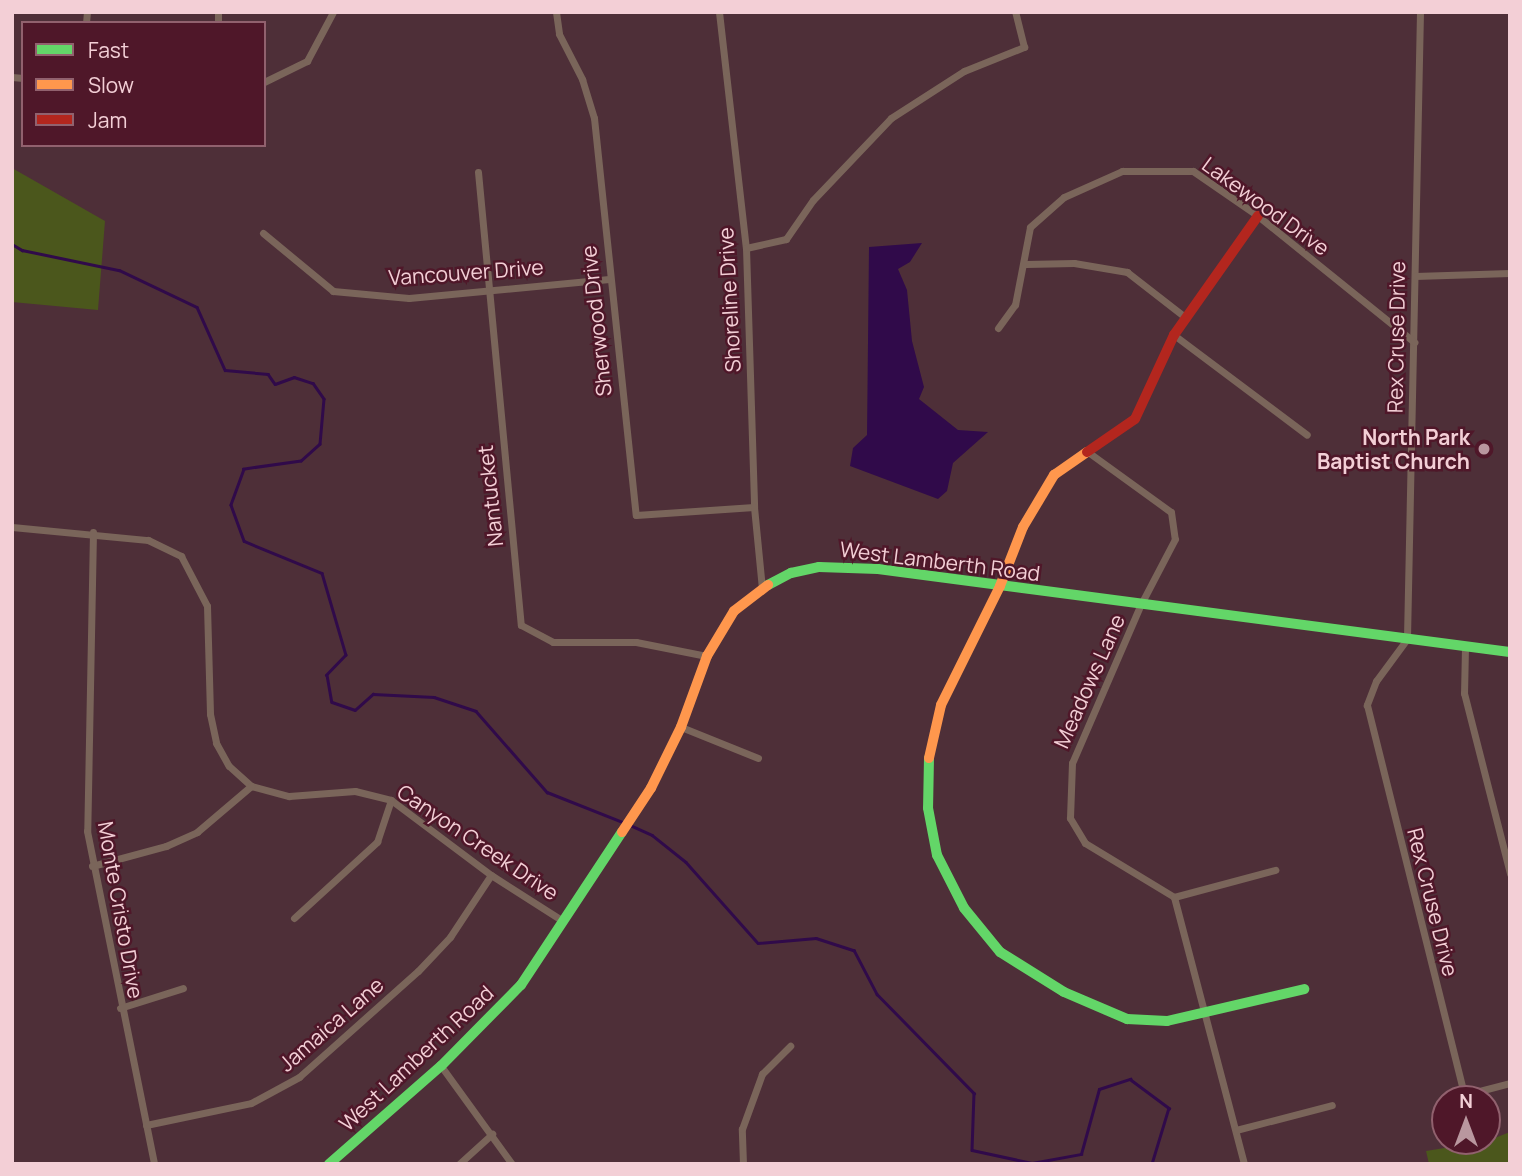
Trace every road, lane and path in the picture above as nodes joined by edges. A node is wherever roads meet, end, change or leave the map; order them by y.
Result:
1 (333, 12) edge
2 (556, 12) edge
3 (719, 12) edge
4 (1015, 12) edge
5 (1420, 12) edge
6 (266, 81) edge
7 (478, 172) dead end
8 (1258, 216) junction
9 (263, 233) dead end
10 (746, 248) junction
11 (1026, 264) junction
12 (1510, 272) edge
13 (1415, 276) junction
14 (609, 279) junction
15 (486, 291) junction
16 (1186, 318) junction
17 (998, 328) dead end
18 (1174, 335) junction
19 (1414, 342) junction
20 (1307, 435) dead end
21 (1088, 452) junction
22 (754, 507) junction
23 (12, 527) edge
24 (93, 532) junction
25 (1000, 586) junction
26 (762, 588) junction
27 (1140, 606) junction
28 (1407, 639) junction
29 (1465, 647) junction
30 (1510, 652) edge
31 (707, 656) junction
32 (681, 727) junction
33 (758, 758) dead end
34 (251, 786) junction
35 (391, 800) junction
36 (92, 866) junction
37 (1275, 870) dead end
38 (1510, 874) edge
39 (491, 876) junction
40 (1174, 897) junction
41 (294, 918) dead end
42 (563, 921) junction
43 (183, 988) dead end
44 (1304, 989) dead end
45 (120, 1008) junction
46 (1206, 1014) junction
47 (790, 1046) dead end
48 (441, 1066) junction
49 (1462, 1085) edge
50 (1332, 1105) dead end
51 (146, 1125) junction
52 (1236, 1130) junction
53 (492, 1135) junction
54 (154, 1164) edge
55 (329, 1164) edge
56 (459, 1164) edge
57 (512, 1164) edge
58 (743, 1164) edge
59 (1244, 1164) edge

1 - 6 street
2 - 14 street, Sherwood Drive
3 - 10 street, Shoreline Drive
4 - 10 street
5 - 13 street, Rex Cruse Drive
7 - 15 street, Nantucket
8 - 11 street, Lakewood Drive
8 - 16 street
8 - 19 street, Lakewood Drive
9 - 15 street, Vancouver Drive
10 - 22 street, Shoreline Drive
11 - 16 street
11 - 17 street, Lakewood Drive
12 - 13 street
13 - 19 street, Rex Cruse Drive
14 - 15 street, Vancouver Drive
14 - 22 street, Sherwood Drive
15 - 31 street, Nantucket
16 - 18 street
18 - 20 street
18 - 21 street
19 - 28 street, Rex Cruse Drive
21 - 25 street
21 - 27 street, Meadows Lane
22 - 26 street, Shoreline Drive
23 - 24 street
24 - 34 street
24 - 36 street, Monte Cristo Drive
25 - 26 street, West Lamberth Road
25 - 27 street, West Lamberth Road
25 - 46 street
26 - 31 street, West Lamberth Road
27 - 28 street, West Lamberth Road
27 - 40 street, Meadows Lane
28 - 29 street, West Lamberth Road
28 - 49 street, Rex Cruse Drive
29 - 30 street, West Lamberth Road
29 - 38 street
31 - 32 street, West Lamberth Road
32 - 33 street
32 - 42 street, West Lamberth Road
34 - 35 street, Canyon Creek Drive
34 - 36 street
35 - 39 street, Canyon Creek Drive
35 - 41 street
36 - 45 street, Monte Cristo Drive
37 - 40 street
39 - 42 street, Canyon Creek Drive
39 - 51 street, Jamaica Lane
40 - 46 street
42 - 48 street, West Lamberth Road
43 - 45 street
44 - 46 street
45 - 51 street, Monte Cristo Drive
46 - 52 street
47 - 58 street
48 - 53 street
48 - 55 street, West Lamberth Road
50 - 52 street
51 - 54 street, Monte Cristo Drive
52 - 59 street
53 - 56 street
53 - 57 street

